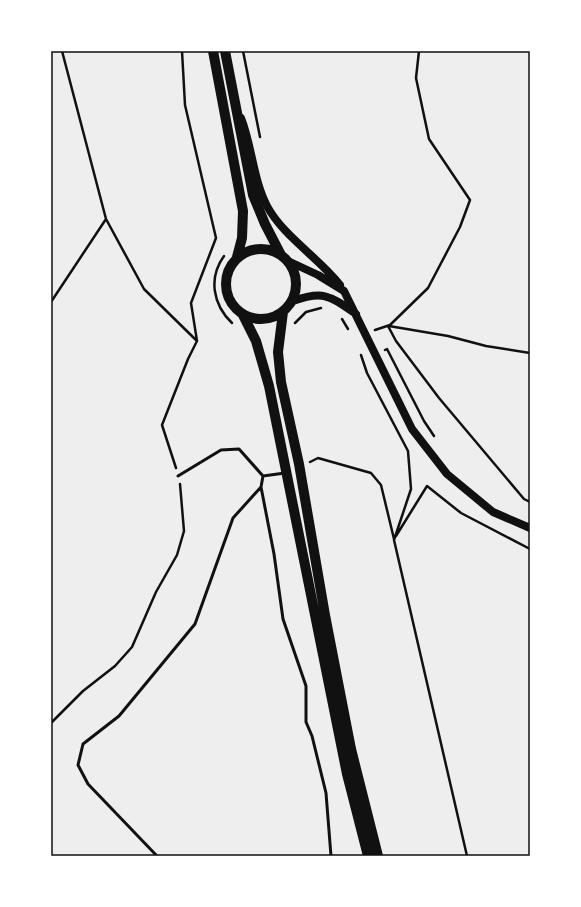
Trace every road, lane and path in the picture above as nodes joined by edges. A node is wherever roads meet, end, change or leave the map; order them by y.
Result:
1 (62, 51) edge
2 (182, 51) edge
3 (213, 51) edge
4 (225, 51) edge
5 (242, 51) edge
6 (419, 51) edge
7 (232, 92) junction
8 (262, 143) dead end
9 (106, 219) junction
10 (228, 250) dead end
11 (238, 257) junction
12 (285, 258) junction
13 (344, 291) junction
14 (293, 301) junction
15 (51, 302) edge
16 (322, 308) dead end
17 (283, 312) junction
18 (357, 314) junction
19 (243, 315) junction
20 (341, 317) dead end
21 (388, 326) junction
22 (293, 327) dead end
23 (237, 328) dead end
24 (349, 330) dead end
25 (366, 333) junction
26 (197, 341) junction
27 (530, 353) edge
28 (376, 355) junction
29 (436, 440) dead end
30 (308, 464) dead end
31 (287, 472) junction
32 (178, 476) junction
33 (263, 476) junction
34 (261, 487) junction
35 (530, 502) edge
36 (530, 528) edge
37 (394, 540) junction
38 (530, 549) edge
39 (51, 723) edge
40 (157, 856) edge
41 (331, 856) edge
42 (368, 856) edge
43 (378, 856) edge
44 (468, 856) edge

1 - 9 path
2 - 26 path
3 - 11 main road
4 - 7 main road
5 - 8 path
6 - 21 path
7 - 12 main road
7 - 13 main road
9 - 15 path
9 - 26 path
10 - 23 path
11 - 12 main road
11 - 19 main road
12 - 13 main road
12 - 14 main road
13 - 18 main road
14 - 17 main road
14 - 18 main road
16 - 22 path
17 - 19 main road
17 - 43 main road
18 - 25 main road
19 - 31 main road
20 - 24 path
21 - 25 path
21 - 27 path
21 - 35 path
25 - 28 main road
26 - 32 path
28 - 29 path
28 - 36 main road
28 - 37 path
30 - 37 path
31 - 33 lane
31 - 42 main road
32 - 33 lane
32 - 39 path
33 - 34 lane
34 - 40 lane
34 - 41 lane
37 - 38 path
37 - 44 path

